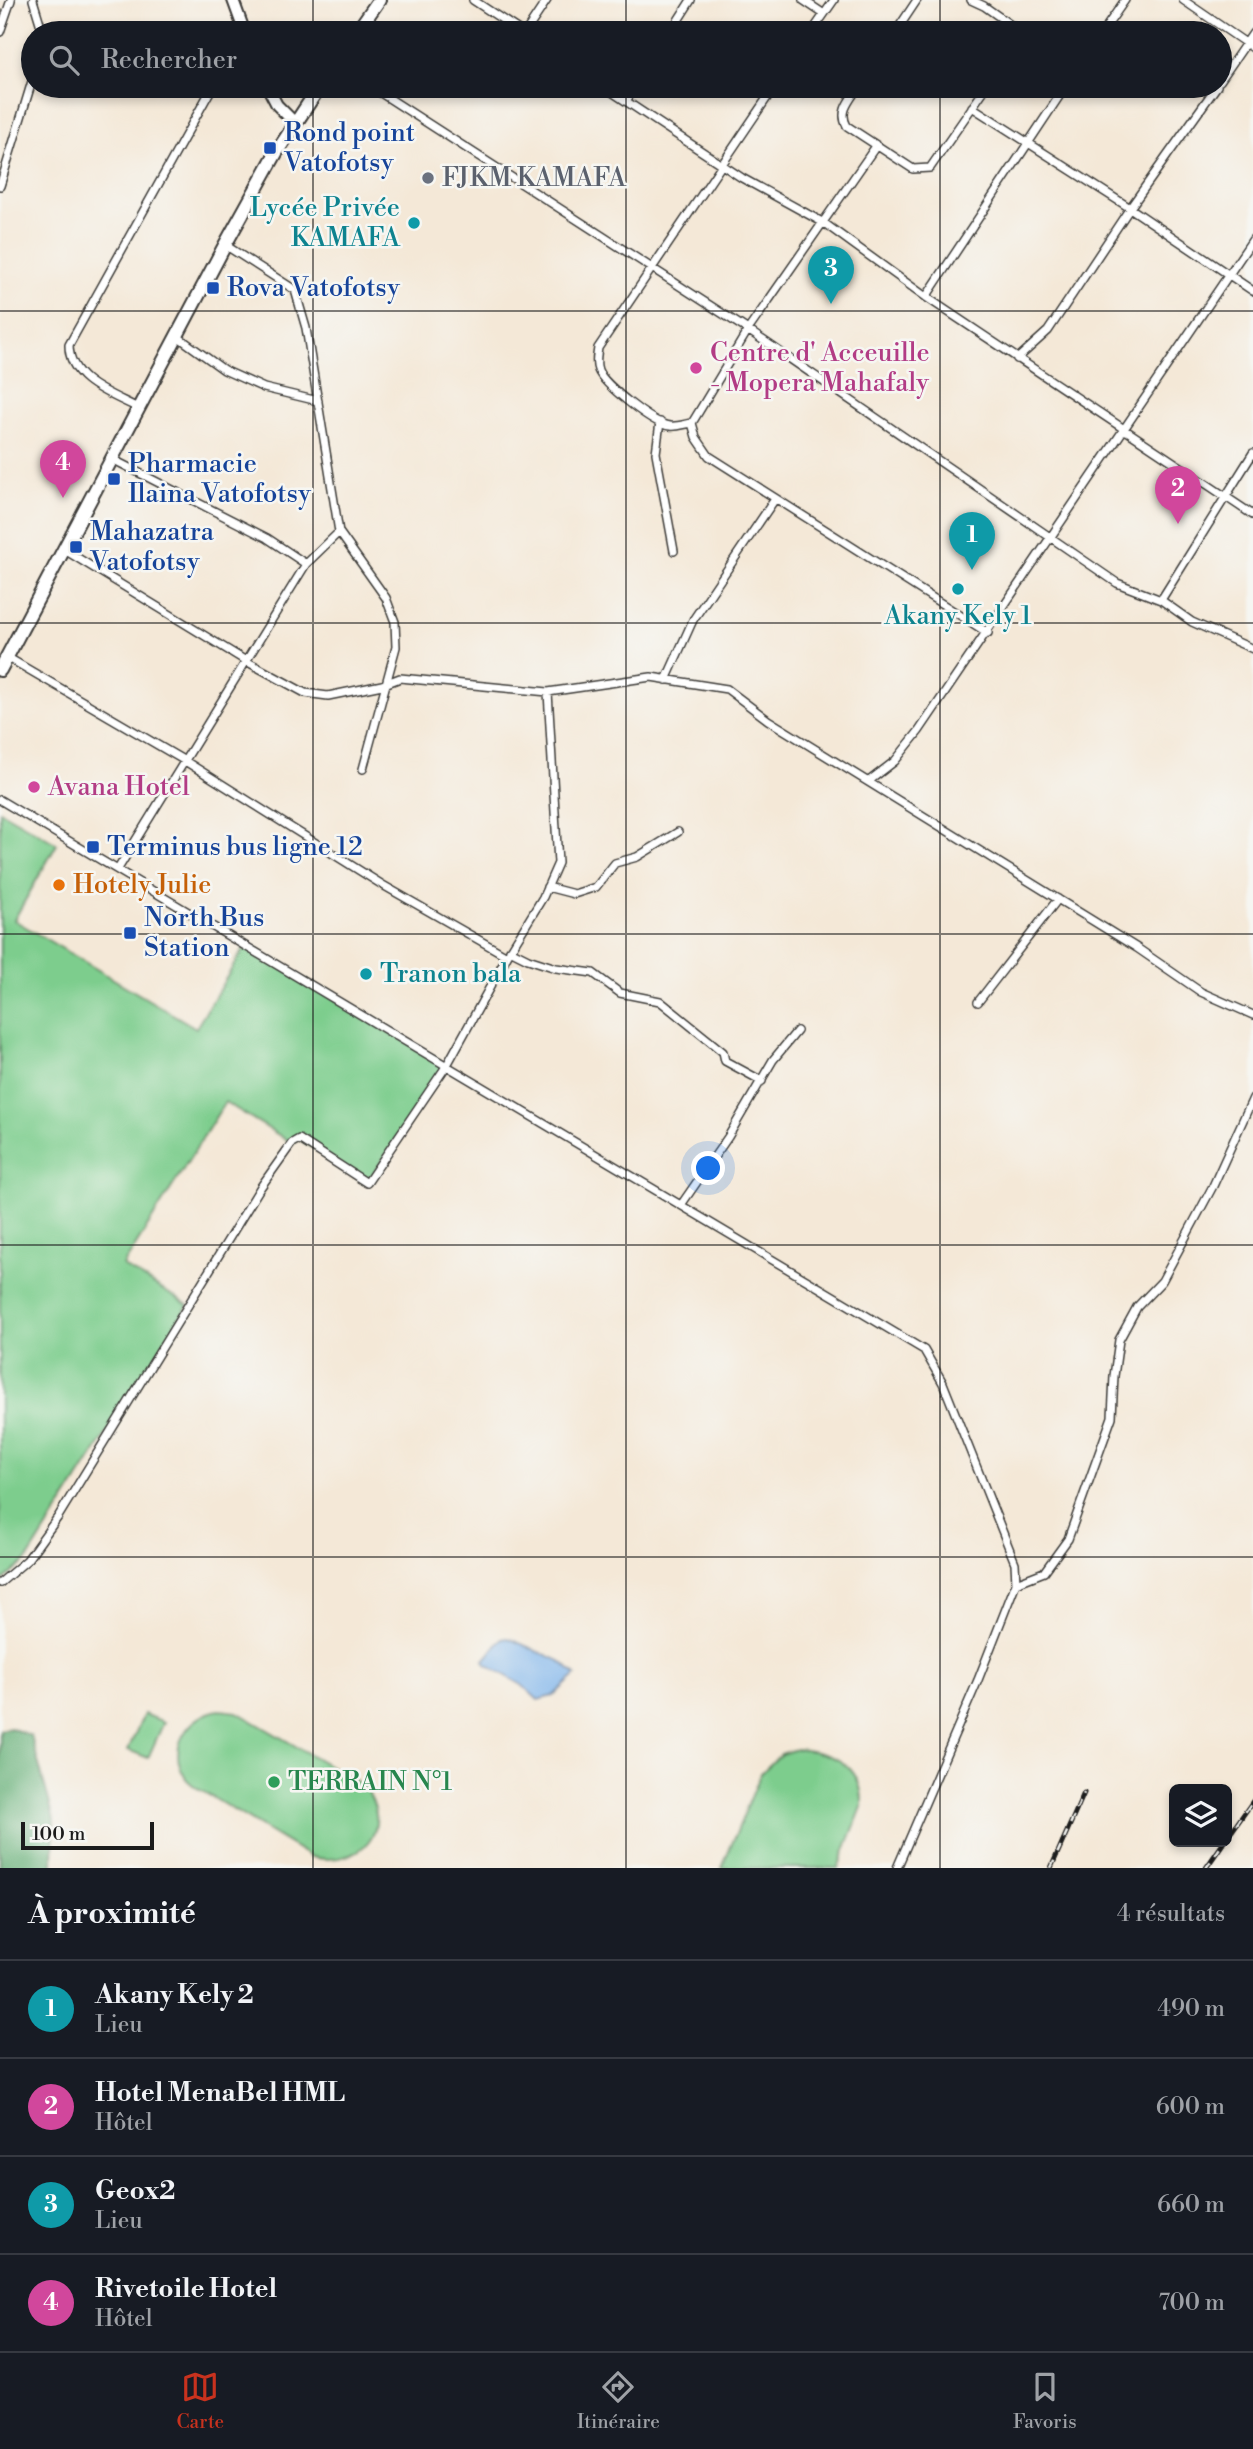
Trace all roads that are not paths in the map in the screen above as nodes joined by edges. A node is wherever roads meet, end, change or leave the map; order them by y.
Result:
1 (11, 0) edge
2 (33, 0) edge
3 (233, 0) edge
4 (379, 0) edge
5 (473, 0) edge
6 (547, 0) edge
7 (691, 0) edge
8 (803, 0) edge
9 (834, 0) edge
10 (917, 0) edge
11 (971, 0) edge
12 (1125, 0) edge
13 (1183, 0) edge
14 (987, 3) edge
15 (824, 14) junction
16 (39, 21) edge
17 (241, 21) edge
18 (364, 21) edge
19 (505, 21) edge
20 (532, 21) edge
21 (678, 21) edge
22 (819, 21) edge
23 (903, 21) edge
24 (1007, 21) edge
25 (1110, 21) edge
26 (1214, 21) edge
27 (0, 32) edge
28 (1253, 33) edge
29 (1232, 34) edge
30 (1250, 46) edge
31 (1232, 67) edge
32 (27, 98) edge
33 (206, 98) edge
34 (273, 98) edge
35 (312, 98) edge
36 (388, 98) edge
37 (621, 98) edge
38 (628, 98) edge
39 (767, 98) edge
40 (851, 98) edge
41 (978, 98) edge
42 (1058, 98) edge
43 (1208, 98) edge
44 (626, 101) junction
45 (972, 107) junction
46 (295, 123) junction
47 (1026, 144) junction
48 (876, 146) junction
49 (722, 163) junction
50 (0, 187) edge
51 (1130, 208) junction
52 (824, 223) junction
53 (1253, 239) edge
54 (225, 244) junction
55 (651, 269) junction
56 (1230, 274) junction
57 (1253, 291) edge
58 (926, 298) junction
59 (748, 330) junction
60 (177, 336) junction
61 (1017, 359) junction
62 (318, 401) junction
63 (138, 408) junction
64 (660, 422) junction
65 (692, 423) junction
66 (1124, 428) junction
67 (1253, 453) edge
68 (113, 459) junction
69 (1224, 497) junction
70 (775, 499) junction
71 (1253, 515) edge
72 (339, 532) junction
73 (1050, 538) junction
74 (63, 549) junction
75 (674, 551) dead end
76 (306, 564) junction
77 (1161, 600) junction
78 (988, 632) junction
79 (1253, 649) edge
80 (7, 657) junction
81 (246, 661) junction
82 (0, 670) edge
83 (666, 680) junction
84 (388, 683) junction
85 (548, 692) junction
86 (185, 761) junction
87 (363, 769) dead end
88 (869, 781) junction
89 (0, 800) edge
90 (678, 832) dead end
91 (118, 869) junction
92 (547, 887) junction
93 (1058, 899) junction
94 (508, 953) junction
95 (978, 1002) dead end
96 (1253, 1016) edge
97 (797, 1031) dead end
98 (447, 1065) junction
99 (762, 1081) junction
100 (1253, 1098) edge
101 (681, 1205) junction
102 (0, 1583) edge
103 (1016, 1583) junction
104 (898, 1868) edge

1 - 27 street
2 - 16 street
3 - 17 street
4 - 18 main road
5 - 19 street
6 - 20 street
7 - 21 street
8 - 15 street
9 - 15 street
10 - 23 street
11 - 14 street
12 - 25 street
13 - 26 street
14 - 24 street
15 - 22 street
28 - 30 street
29 - 30 street
30 - 31 street
32 - 50 street
33 - 63 street
34 - 46 street
35 - 46 main road
36 - 55 street
37 - 44 street
38 - 44 street
39 - 49 street
40 - 48 street
41 - 45 street
42 - 47 street
43 - 51 street
44 - 49 street
45 - 47 street
45 - 48 street
46 - 54 main road
47 - 51 street
47 - 58 street
48 - 52 street
49 - 52 street
49 - 55 street
51 - 56 street
51 - 61 street
52 - 58 street
52 - 59 street
53 - 56 street
54 - 60 main road
54 - 62 street
55 - 59 street
55 - 64 street
56 - 57 street
56 - 66 street
58 - 61 street
59 - 65 street
59 - 73 street
60 - 62 street
60 - 63 main road
61 - 66 street
62 - 72 street
63 - 68 main road
64 - 65 street
64 - 75 street
65 - 70 street
66 - 69 street
66 - 73 street
67 - 69 street
68 - 74 main road
68 - 76 street
69 - 71 street
69 - 77 street
70 - 78 street
70 - 83 street
72 - 76 street
72 - 84 street
73 - 77 street
73 - 78 street
74 - 80 main road
74 - 81 street
76 - 81 street
77 - 79 street
78 - 88 street
80 - 82 main road
80 - 86 street
81 - 84 street
81 - 86 street
83 - 85 street
83 - 88 street
84 - 85 street
84 - 87 street
85 - 92 street
86 - 91 street
86 - 94 street
88 - 93 street
89 - 91 street
90 - 92 street
91 - 98 street
92 - 94 street
93 - 95 street
93 - 96 street
94 - 98 street
94 - 99 street
97 - 99 street
98 - 101 street
98 - 102 street
99 - 101 street
100 - 103 street
101 - 103 street
103 - 104 street

